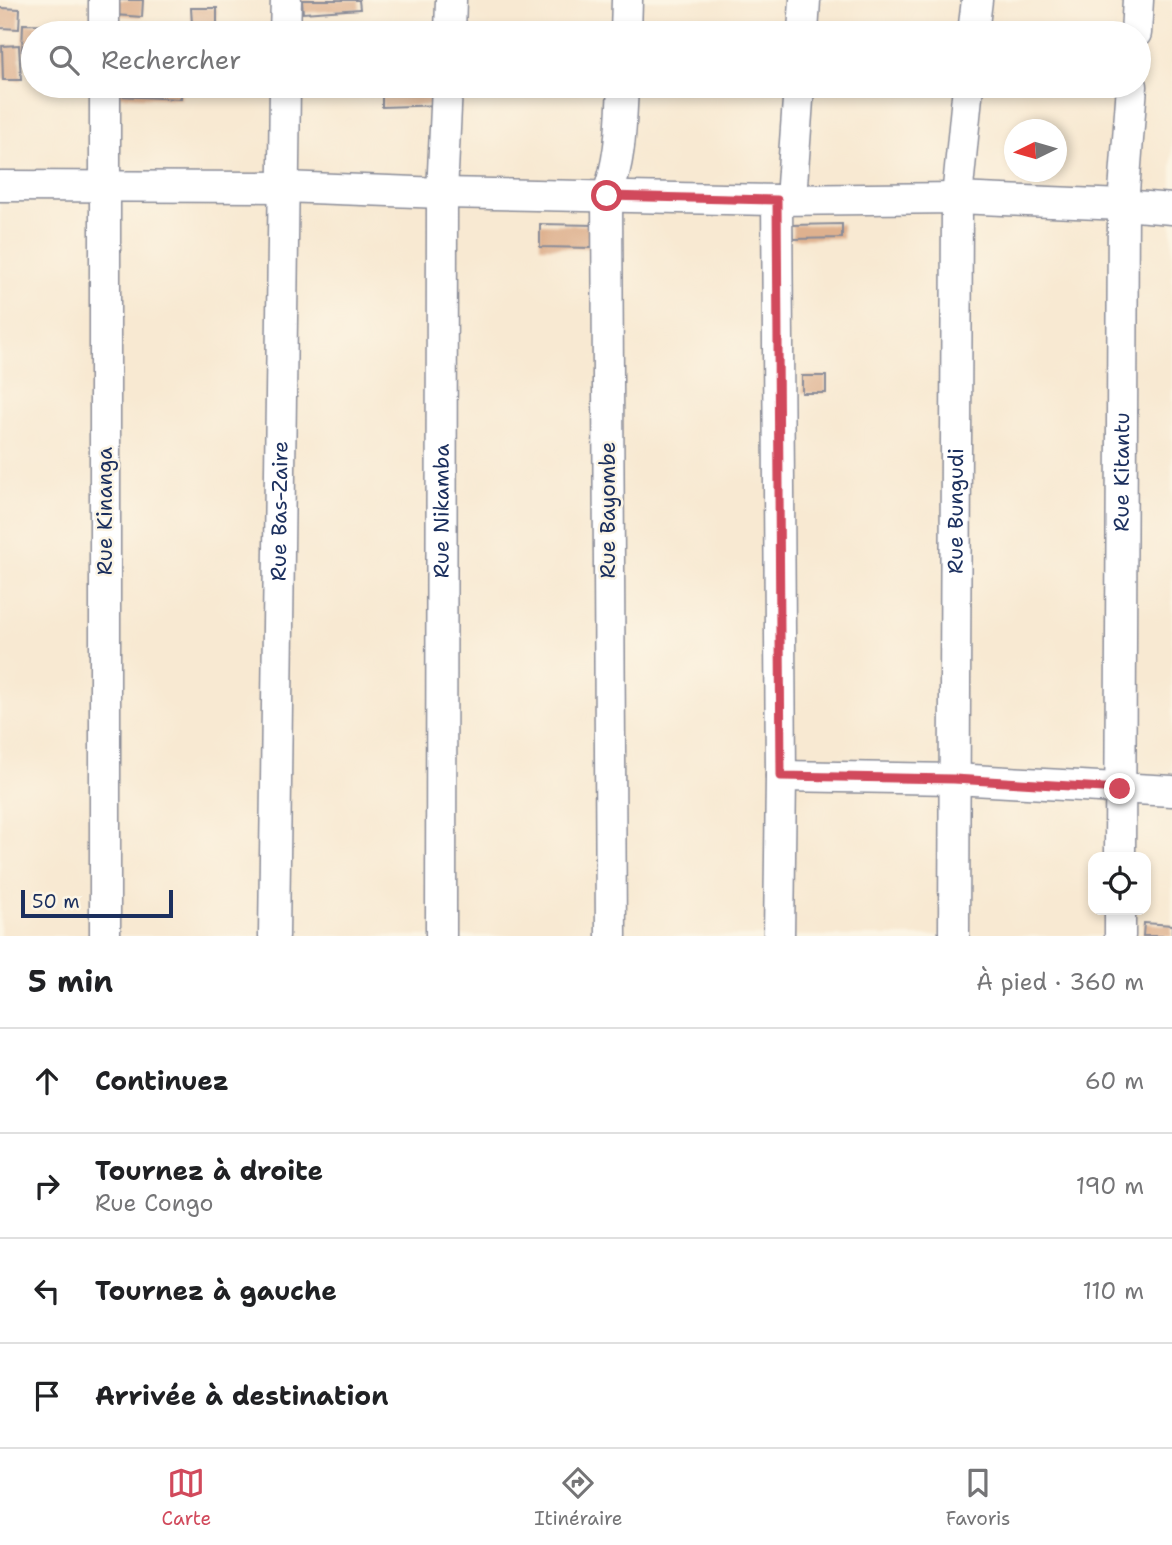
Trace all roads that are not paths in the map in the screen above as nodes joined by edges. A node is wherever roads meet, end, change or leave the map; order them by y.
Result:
1 (104, 0) edge
2 (286, 0) edge
3 (451, 0) edge
4 (627, 0) edge
5 (805, 0) edge
6 (977, 0) edge
7 (1139, 0) edge
8 (104, 21) edge
9 (285, 21) edge
10 (450, 21) edge
11 (626, 21) edge
12 (804, 21) edge
13 (974, 21) edge
14 (1137, 21) edge
15 (105, 98) edge
16 (285, 98) edge
17 (446, 98) edge
18 (622, 98) edge
19 (797, 98) edge
20 (967, 98) edge
21 (1131, 98) edge
22 (0, 186) edge
23 (106, 187) junction
24 (283, 187) junction
25 (442, 193) junction
26 (607, 196) junction
27 (957, 198) junction
28 (784, 200) junction
29 (1122, 205) junction
30 (1172, 209) edge
31 (781, 776) junction
32 (954, 779) junction
33 (1120, 789) junction
34 (1172, 791) edge
35 (1120, 852) edge
36 (1120, 915) edge
37 (105, 936) edge
38 (274, 936) edge
39 (441, 936) edge
40 (611, 936) edge
41 (779, 936) edge
42 (954, 936) edge
43 (1120, 936) edge

1 - 8 street
2 - 9 street
3 - 10 street
4 - 11 street
5 - 12 street
6 - 13 street
7 - 14 street
15 - 23 street, Rue Kinanga
16 - 24 street, Rue Bas-Zaire
17 - 25 street, Rue Nikamba
18 - 26 street, Rue Bayombe
19 - 28 street
20 - 27 street, Rue Bungudi
21 - 29 street, Rue Kitantu
22 - 23 street
23 - 24 street
23 - 37 street, Rue Kinanga
24 - 25 street
24 - 38 street, Rue Bas-Zaire
25 - 26 street
25 - 39 street, Rue Nikamba
26 - 28 street
26 - 40 street, Rue Bayombe
27 - 28 street
27 - 29 street
27 - 32 street, Rue Bungudi
28 - 31 street
29 - 30 street
29 - 33 street, Rue Kitantu
31 - 32 street
31 - 41 street
32 - 33 street
32 - 42 street, Rue Bungudi
33 - 34 street
33 - 35 street, Rue Kitantu
36 - 43 street

